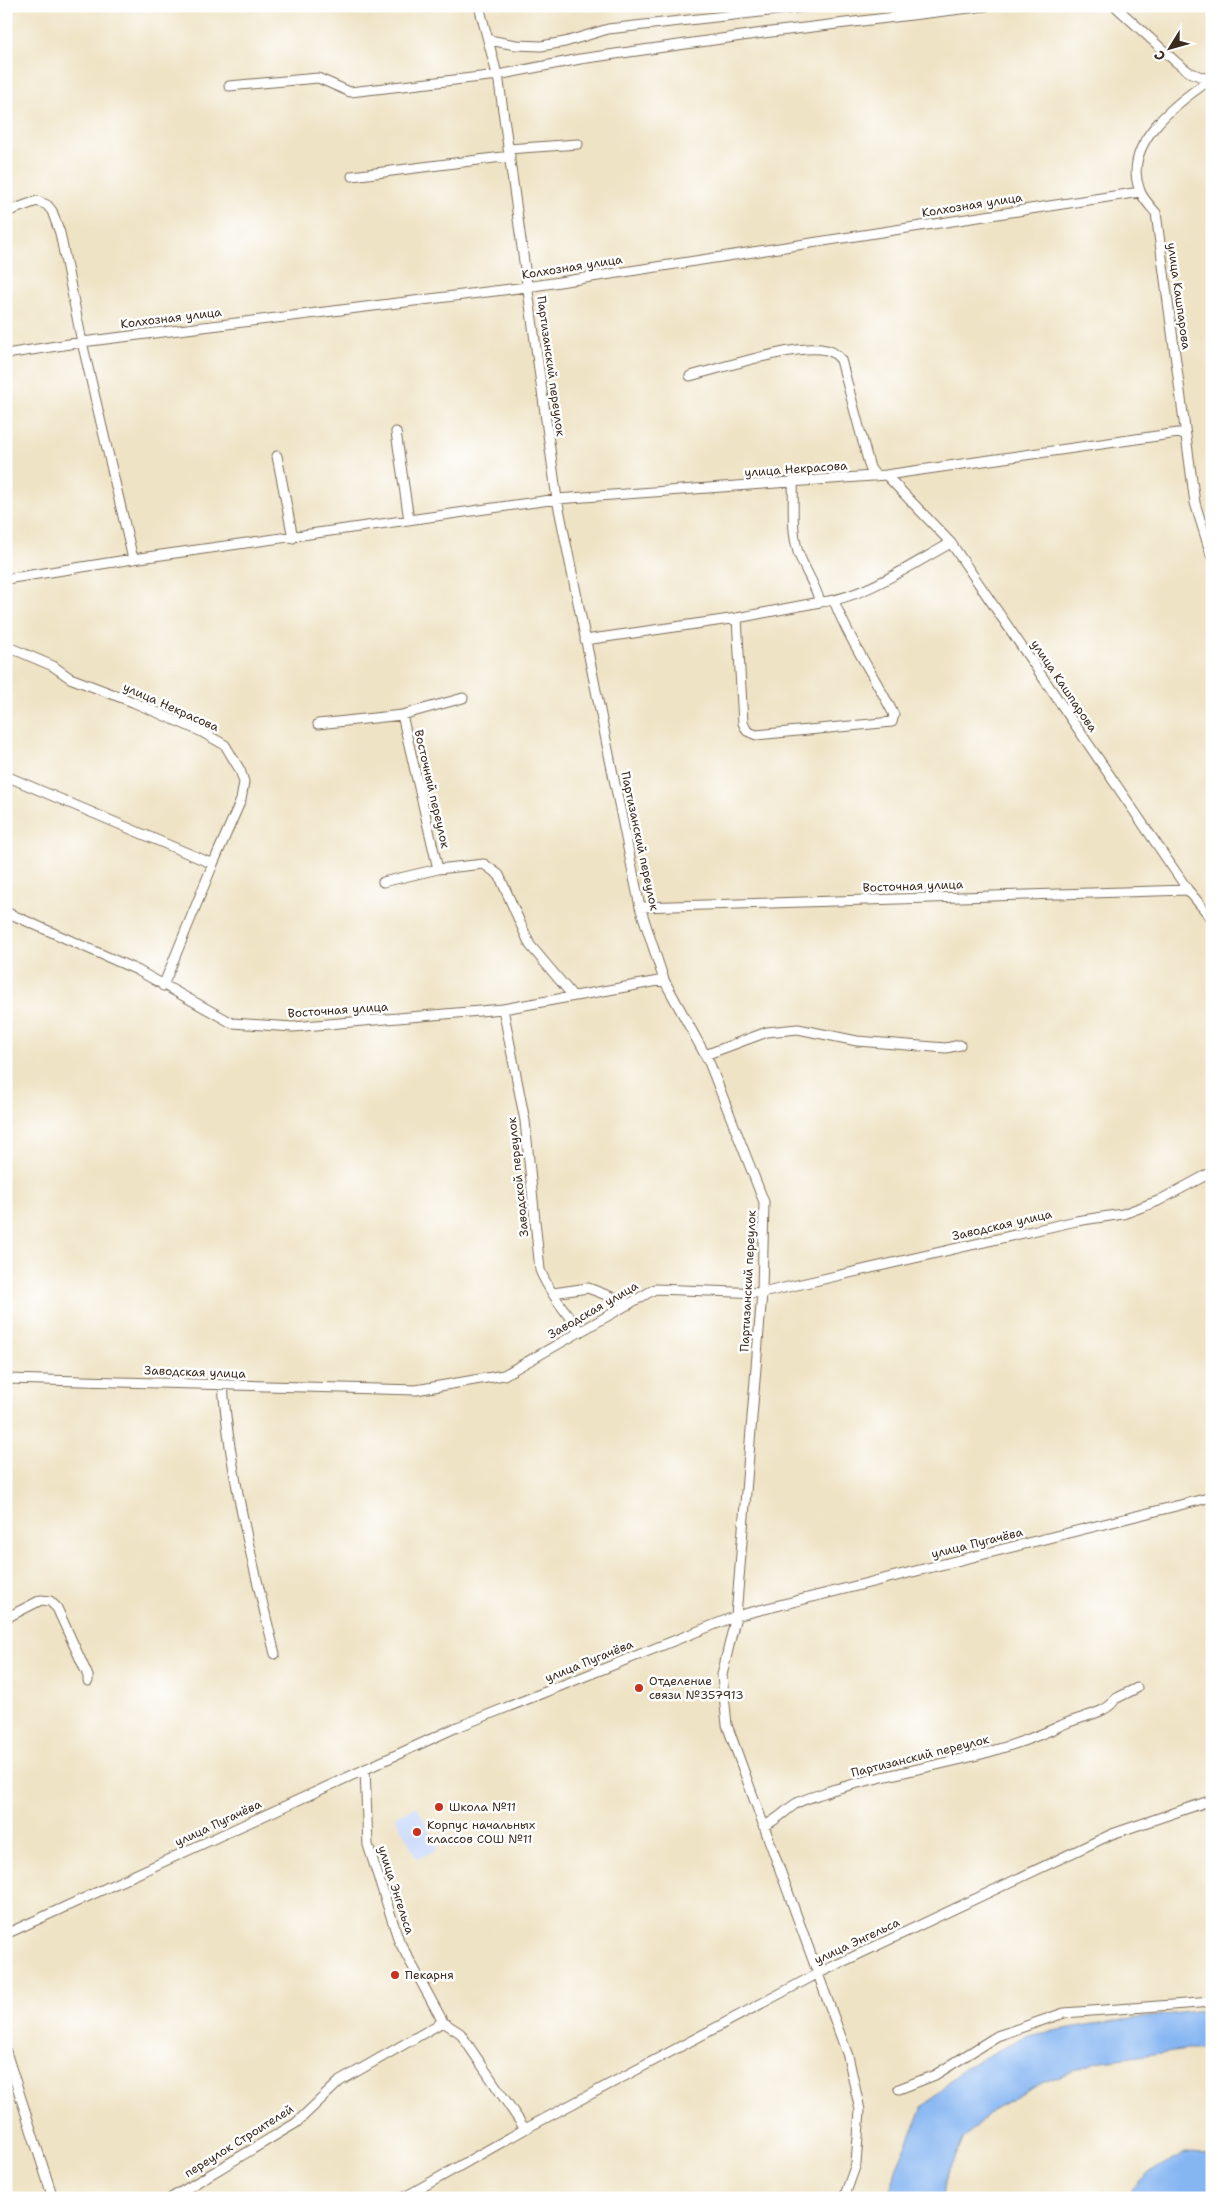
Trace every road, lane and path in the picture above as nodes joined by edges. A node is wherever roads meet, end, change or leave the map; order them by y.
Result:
1 (479, 6) edge
2 (814, 6) edge
3 (986, 6) edge
4 (1115, 6) edge
5 (489, 40) junction
6 (498, 75) junction
7 (1211, 80) edge
8 (229, 86) dead end
9 (578, 144) dead end
10 (509, 152) junction
11 (352, 176) dead end
12 (1140, 192) junction
13 (6, 212) edge
14 (527, 286) junction
15 (82, 342) junction
16 (6, 354) edge
17 (690, 376) dead end
18 (396, 432) dead end
19 (1185, 432) junction
20 (277, 456) dead end
21 (881, 475) junction
22 (793, 481) junction
23 (556, 499) junction
24 (409, 520) junction
25 (292, 538) junction
26 (951, 543) junction
27 (1212, 558) edge
28 (133, 559) junction
29 (6, 579) edge
30 (834, 601) junction
31 (820, 602) junction
32 (737, 618) junction
33 (586, 640) junction
34 (6, 646) edge
35 (463, 698) dead end
36 (402, 716) junction
37 (318, 724) dead end
38 (6, 776) edge
39 (213, 864) junction
40 (438, 869) junction
41 (383, 882) dead end
42 (1188, 890) junction
43 (640, 907) junction
44 (6, 912) edge
45 (1212, 919) edge
46 (664, 980) junction
47 (163, 986) junction
48 (573, 996) junction
49 (503, 1009) junction
50 (960, 1045) dead end
51 (705, 1055) junction
52 (1212, 1172) edge
53 (762, 1292) junction
54 (553, 1293) junction
55 (630, 1304) junction
56 (580, 1332) junction
57 (6, 1379) edge
58 (223, 1385) junction
59 (1212, 1497) edge
60 (736, 1616) junction
61 (6, 1618) edge
62 (276, 1654) dead end
63 (88, 1682) dead end
64 (1137, 1688) dead end
65 (365, 1769) junction
66 (1212, 1800) edge
67 (763, 1826) junction
68 (6, 1934) edge
69 (817, 1974) junction
70 (1212, 2002) edge
71 (443, 2022) junction
72 (6, 2052) edge
73 (899, 2088) dead end
74 (524, 2129) junction
75 (53, 2198) edge
76 (171, 2198) edge
77 (403, 2198) edge
78 (844, 2198) edge

1 - 5 street, Партизанский переулок
2 - 5 street
3 - 6 street
4 - 7 street
5 - 6 street, Партизанский переулок
6 - 8 street
6 - 10 street, Партизанский переулок
7 - 12 street
9 - 10 street
10 - 11 street
10 - 14 street, Партизанский переулок
12 - 14 street, Колхозная улица
12 - 19 street, улица Кашпарова
13 - 15 street
14 - 15 street, Колхозная улица
14 - 23 street, Партизанский переулок
15 - 16 street, Колхозная улица
15 - 28 street
17 - 21 street
18 - 24 street
19 - 21 street, улица Некрасова
19 - 27 street, улица Кашпарова
20 - 25 street
21 - 22 street, улица Некрасова
21 - 26 street, улица Кашпарова
22 - 23 street, улица Некрасова
22 - 31 street
23 - 24 street, улица Некрасова
23 - 33 street, Партизанский переулок
24 - 25 street, улица Некрасова
25 - 28 street, улица Некрасова
26 - 30 street
26 - 42 street, улица Кашпарова
28 - 29 street, улица Некрасова
30 - 31 street
30 - 32 street
31 - 32 street
32 - 33 street
33 - 43 street, Партизанский переулок
34 - 39 street, улица Некрасова
35 - 36 street, Восточный переулок
36 - 37 street, Восточный переулок
36 - 40 street, Восточный переулок
38 - 39 street
39 - 47 street, улица Некрасова
40 - 41 street
40 - 48 street
42 - 43 street, Восточная улица
42 - 45 street, улица Кашпарова
43 - 46 street, Партизанский переулок
44 - 47 street, Восточная улица
46 - 48 street, Восточная улица
46 - 51 street, Партизанский переулок
47 - 49 street, Восточная улица
48 - 49 street, Восточная улица
49 - 54 street, Заводской переулок
50 - 51 street
51 - 53 street, Партизанский переулок
52 - 53 street, Заводская улица
53 - 55 street, Заводская улица
53 - 60 street, Партизанский переулок
54 - 55 street
54 - 56 street, Заводской переулок
55 - 56 street, Заводская улица
56 - 58 street, Заводская улица
57 - 58 street, Заводская улица
58 - 62 street
59 - 60 street, улица Пугачёва
60 - 65 street, улица Пугачёва
60 - 67 street, Партизанский переулок
61 - 63 street
64 - 67 street, Партизанский переулок
65 - 68 street, улица Пугачёва
65 - 71 street, улица Энгельса
66 - 69 street, улица Энгельса
67 - 69 street, Партизанский переулок
69 - 74 street, улица Энгельса
69 - 78 street, Партизанский переулок
70 - 73 street
71 - 74 street, улица Энгельса
71 - 76 street, переулок Строителей
72 - 75 street
74 - 77 street, улица Энгельса

